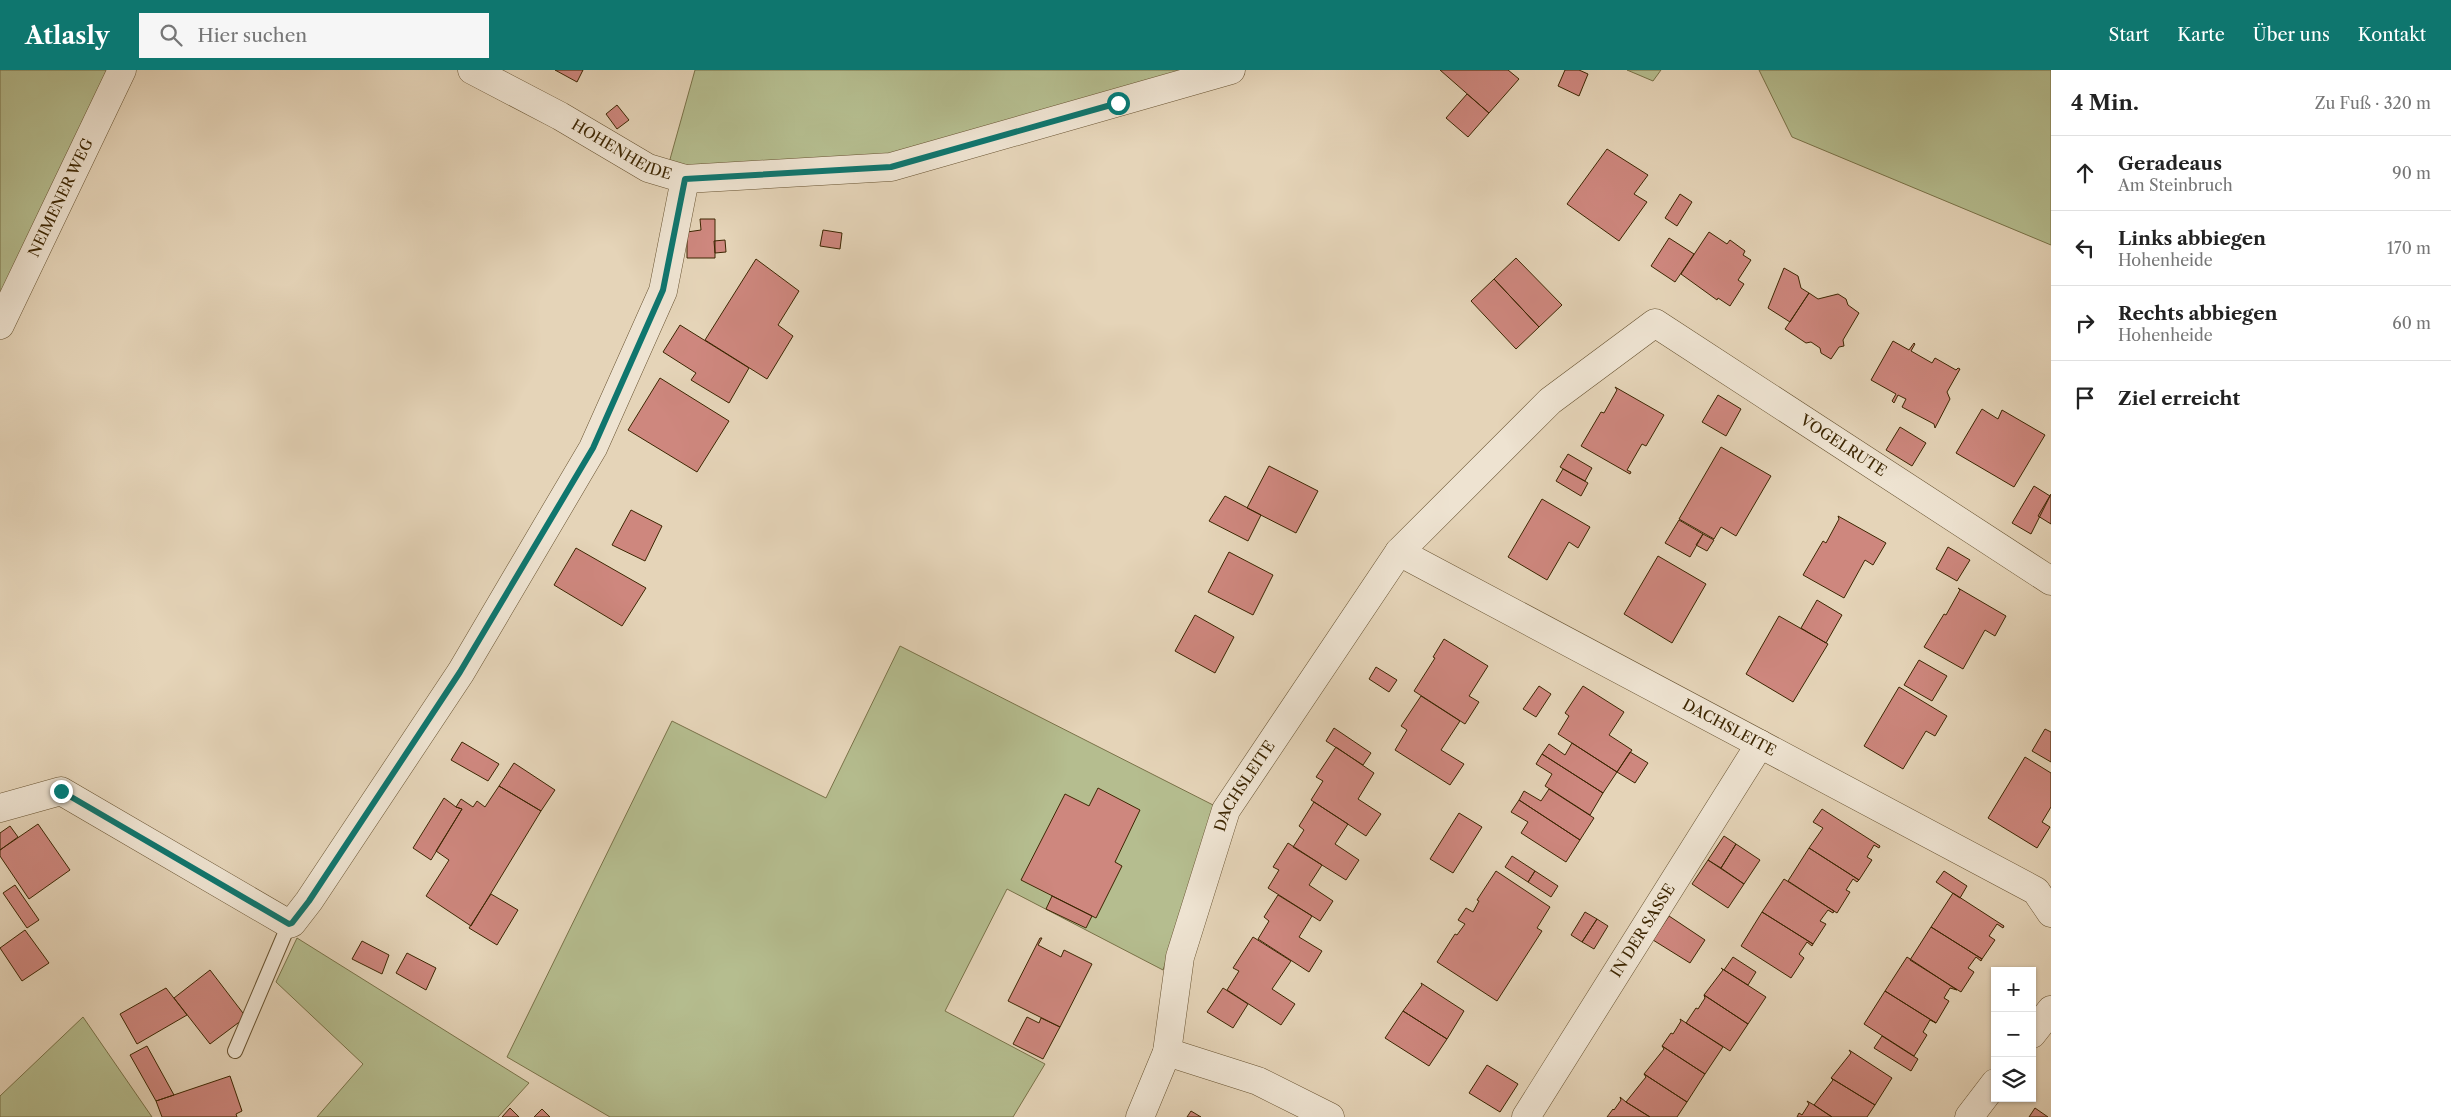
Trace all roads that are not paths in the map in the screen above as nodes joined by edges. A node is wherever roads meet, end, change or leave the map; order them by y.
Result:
1 (122, 70) edge
2 (472, 70) edge
3 (1231, 70) edge
4 (685, 179) junction
5 (0, 324) edge
6 (1636, 336) joint
7 (1399, 552) junction
8 (2051, 581) edge
9 (1760, 744) junction
10 (0, 808) edge
11 (2051, 912) edge
12 (289, 924) junction
13 (2051, 1010) edge
14 (2036, 1029) edge
15 (235, 1051) dead end
16 (1167, 1052) junction
17 (1991, 1089) edge
18 (1140, 1117) edge
19 (1330, 1117) edge
20 (1526, 1117) edge
21 (1969, 1117) edge

1 - 5 street, NEIMENER WEG
2 - 4 street, HOHENHEIDE
3 - 4 street
4 - 12 street, HOHENHEIDE
6 - 7 street, DACHSLEITE
6 - 8 street, VOGELRUTE
7 - 9 street, DACHSLEITE
7 - 16 street, DACHSLEITE
9 - 11 street, DACHSLEITE
9 - 20 street, IN DER SASSE
10 - 12 street
12 - 15 lane
13 - 14 street
16 - 18 street, DACHSLEITE
16 - 19 street
17 - 21 street

